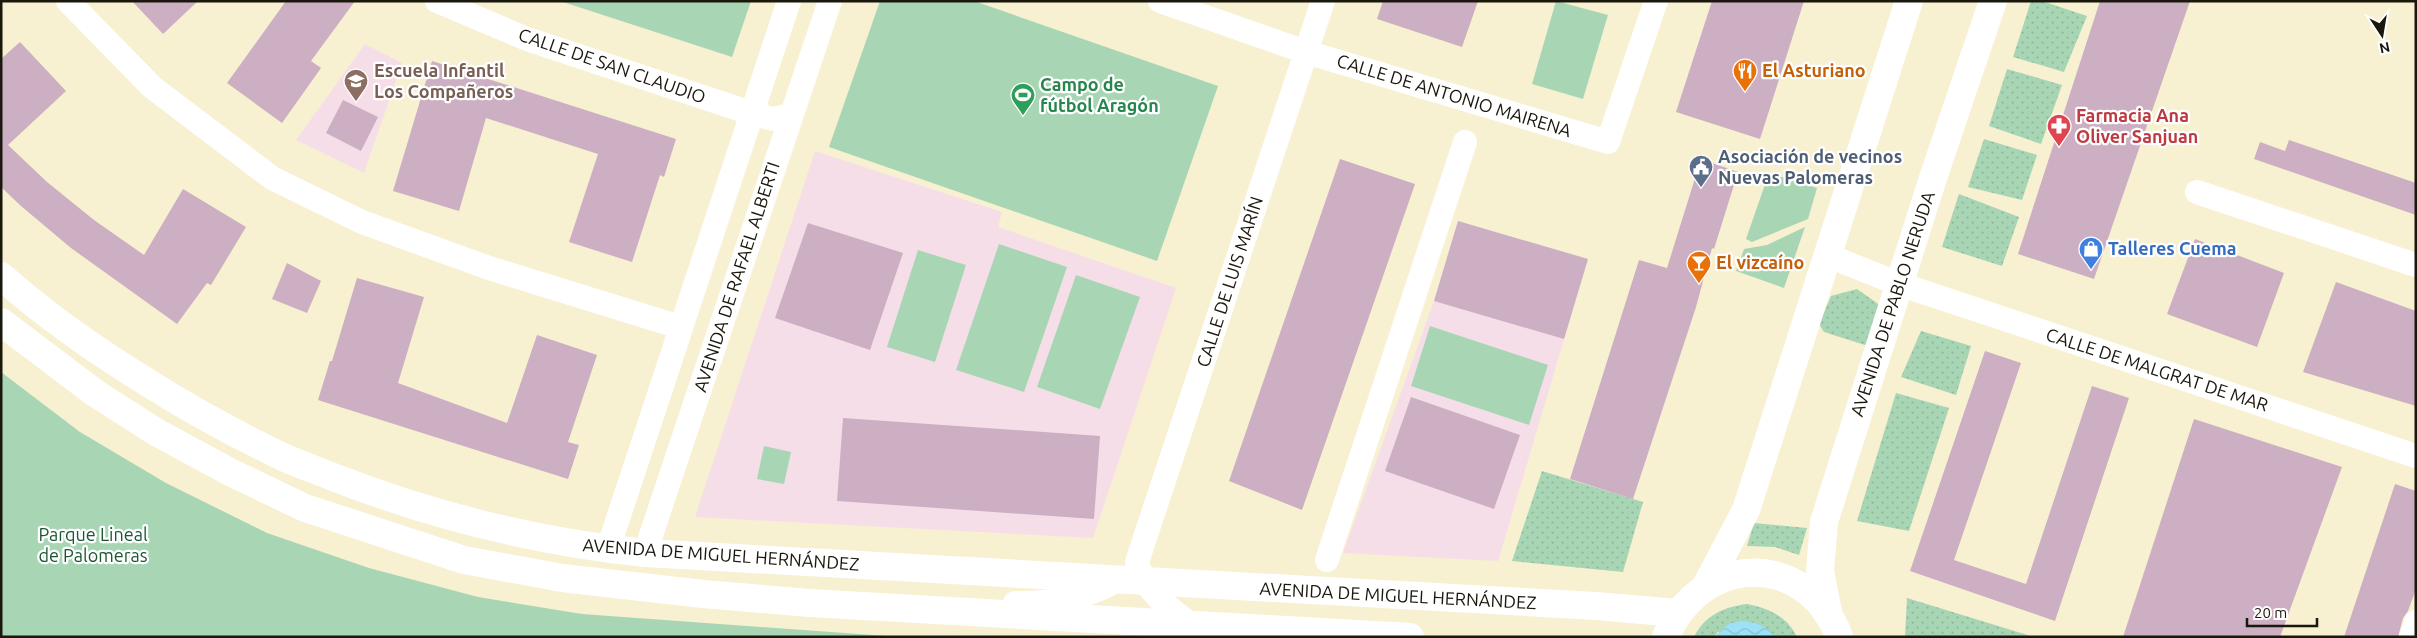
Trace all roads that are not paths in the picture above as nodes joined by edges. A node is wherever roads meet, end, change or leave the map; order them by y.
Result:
1 (68, 1) edge
2 (437, 1) edge
3 (790, 1) edge
4 (830, 1) edge
5 (1160, 1) edge
6 (1323, 1) edge
7 (1656, 1) edge
8 (1909, 1) edge
9 (1993, 1) edge
10 (1306, 52) junction
11 (754, 114) junction
12 (791, 114) junction
13 (1465, 142) dead end
14 (2198, 192) dead end
15 (1829, 256) junction
16 (2416, 265) edge
17 (1, 276) edge
18 (1899, 284) junction
19 (1, 322) edge
20 (680, 327) junction
21 (2416, 456) edge
22 (608, 549) junction
23 (645, 553) junction
24 (1327, 560) dead end
25 (1133, 574) junction
26 (1706, 586) junction
27 (810, 603) junction
28 (2416, 622) edge
29 (1189, 623) junction
30 (1672, 625) edge
31 (1838, 629) edge
32 (1410, 637) edge
33 (2412, 637) edge

1 - 20 street
2 - 11 street, CALLE DE SAN CLAUDIO
3 - 11 street, AVENIDA DE RAFAEL ALBERTI
4 - 12 street, AVENIDA DE RAFAEL ALBERTI
5 - 10 street, CALLE DE ANTONIO MAIRENA
6 - 10 street, CALLE DE LUIS MARÍN
7 - 10 street, CALLE DE ANTONIO MAIRENA
8 - 15 street
9 - 18 street, AVENIDA DE PABLO NERUDA
10 - 25 street, CALLE DE LUIS MARÍN
11 - 12 street, CALLE DE SAN CLAUDIO
11 - 20 street, AVENIDA DE RAFAEL ALBERTI
12 - 23 street, AVENIDA DE RAFAEL ALBERTI
13 - 24 street
14 - 16 street
15 - 18 street, CALLE DE MALGRAT DE MAR
15 - 26 street
17 - 22 street, AVENIDA DE MIGUEL HERNÁNDEZ
18 - 21 street, CALLE DE MALGRAT DE MAR
18 - 31 street, AVENIDA DE PABLO NERUDA
19 - 27 street, AVENIDA DE MIGUEL HERNÁNDEZ
20 - 22 street, AVENIDA DE RAFAEL ALBERTI
22 - 23 street, AVENIDA DE MIGUEL HERNÁNDEZ
23 - 25 street, AVENIDA DE MIGUEL HERNÁNDEZ
25 - 27 street, AVENIDA DE MIGUEL HERNÁNDEZ
25 - 29 street
25 - 30 street, AVENIDA DE MIGUEL HERNÁNDEZ
26 - 30 street
26 - 31 street
27 - 29 street, AVENIDA DE MIGUEL HERNÁNDEZ
28 - 33 street
29 - 32 street, AVENIDA DE MIGUEL HERNÁNDEZ

